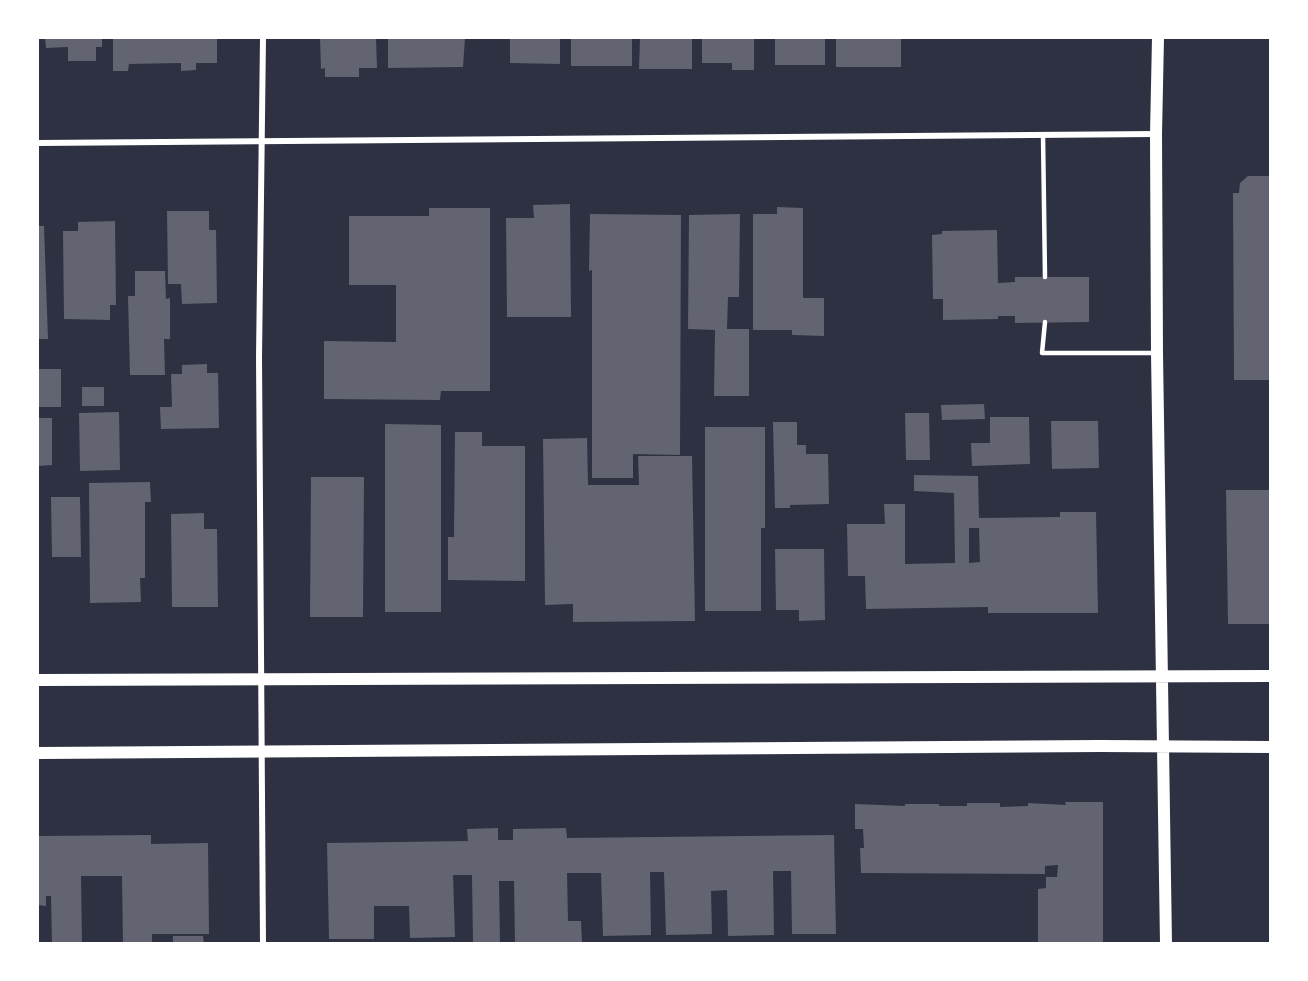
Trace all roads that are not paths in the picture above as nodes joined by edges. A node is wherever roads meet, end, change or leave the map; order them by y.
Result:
1 (263, 38) edge
2 (1158, 38) edge
3 (1156, 134) junction
4 (1043, 135) junction
5 (262, 141) junction
6 (38, 143) edge
7 (1045, 277) dead end
8 (1045, 322) dead end
9 (1157, 353) junction
10 (1161, 676) junction
11 (1270, 676) edge
12 (260, 678) junction
13 (38, 680) edge
14 (1161, 746) junction
15 (1270, 747) edge
16 (260, 752) junction
17 (38, 753) edge
18 (263, 944) edge
19 (1166, 944) edge

1 - 5 street
2 - 3 main road
3 - 4 street
3 - 9 main road
4 - 5 street
4 - 7 lane
5 - 6 street
5 - 12 street
8 - 9 lane
9 - 10 main road
10 - 11 main road
10 - 12 main road
10 - 14 main road
12 - 13 main road
12 - 16 street
14 - 15 main road
14 - 16 main road
14 - 19 main road
16 - 17 main road
16 - 18 street

